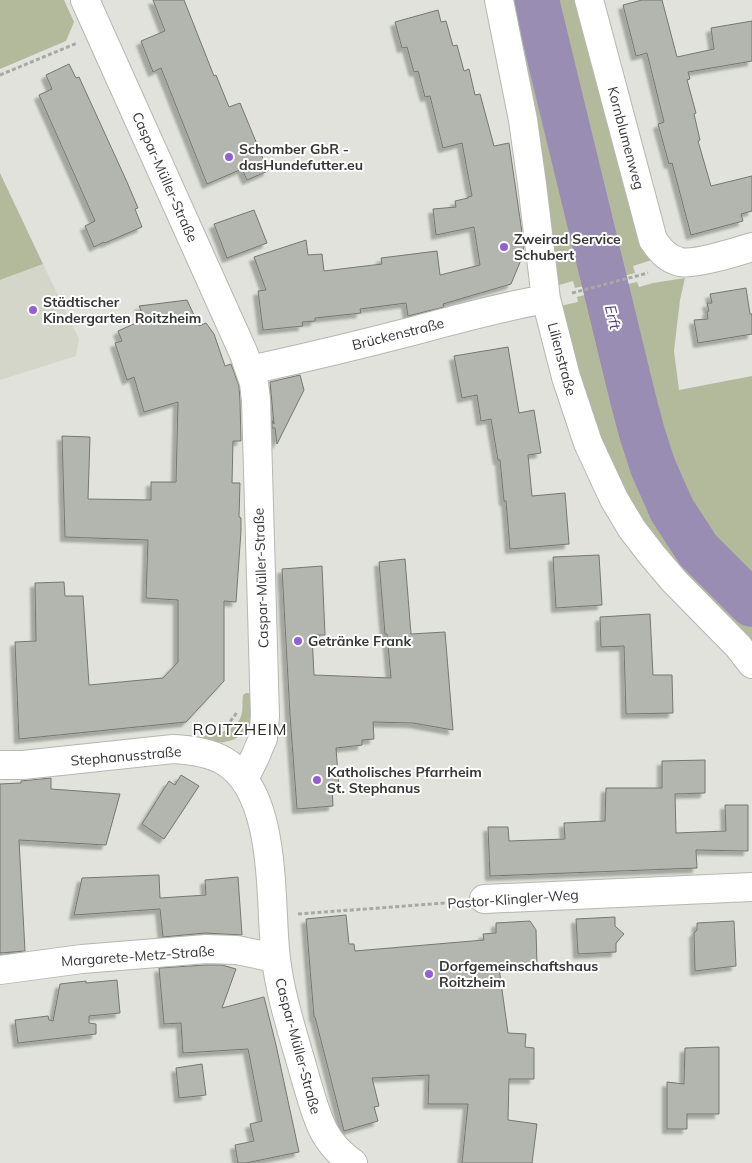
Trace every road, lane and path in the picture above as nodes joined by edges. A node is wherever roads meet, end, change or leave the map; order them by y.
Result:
1 (86, 0) edge
2 (499, 0) edge
3 (589, 0) edge
4 (100, 33) junction
5 (0, 75) edge
6 (752, 247) edge
7 (648, 273) dead end
8 (576, 292) dead end
9 (546, 299) junction
10 (250, 370) junction
11 (752, 664) edge
12 (238, 707) dead end
13 (215, 730) dead end
14 (0, 765) edge
15 (244, 779) junction
16 (752, 887) edge
17 (484, 899) joint
18 (274, 916) junction
19 (276, 958) junction
20 (0, 970) edge
21 (353, 1163) edge

1 - 4 street, Caspar-Müller-Straße
2 - 9 street, Lilienstraße
3 - 6 street, Kornblumenweg
4 - 5 path
4 - 10 street, Caspar-Müller-Straße
7 - 8 path
9 - 10 street, Brückenstraße
9 - 11 street, Lilienstraße
10 - 15 street, Caspar-Müller-Straße
12 - 13 path
14 - 15 street, Stephanusstraße
15 - 18 street, Caspar-Müller-Straße
16 - 17 street, Pastor-Klingler-Weg
17 - 18 path, Pastor-Klingler-Weg
18 - 19 street, Caspar-Müller-Straße
19 - 20 street, Margarete-Metz-Straße
19 - 21 street, Caspar-Müller-Straße

